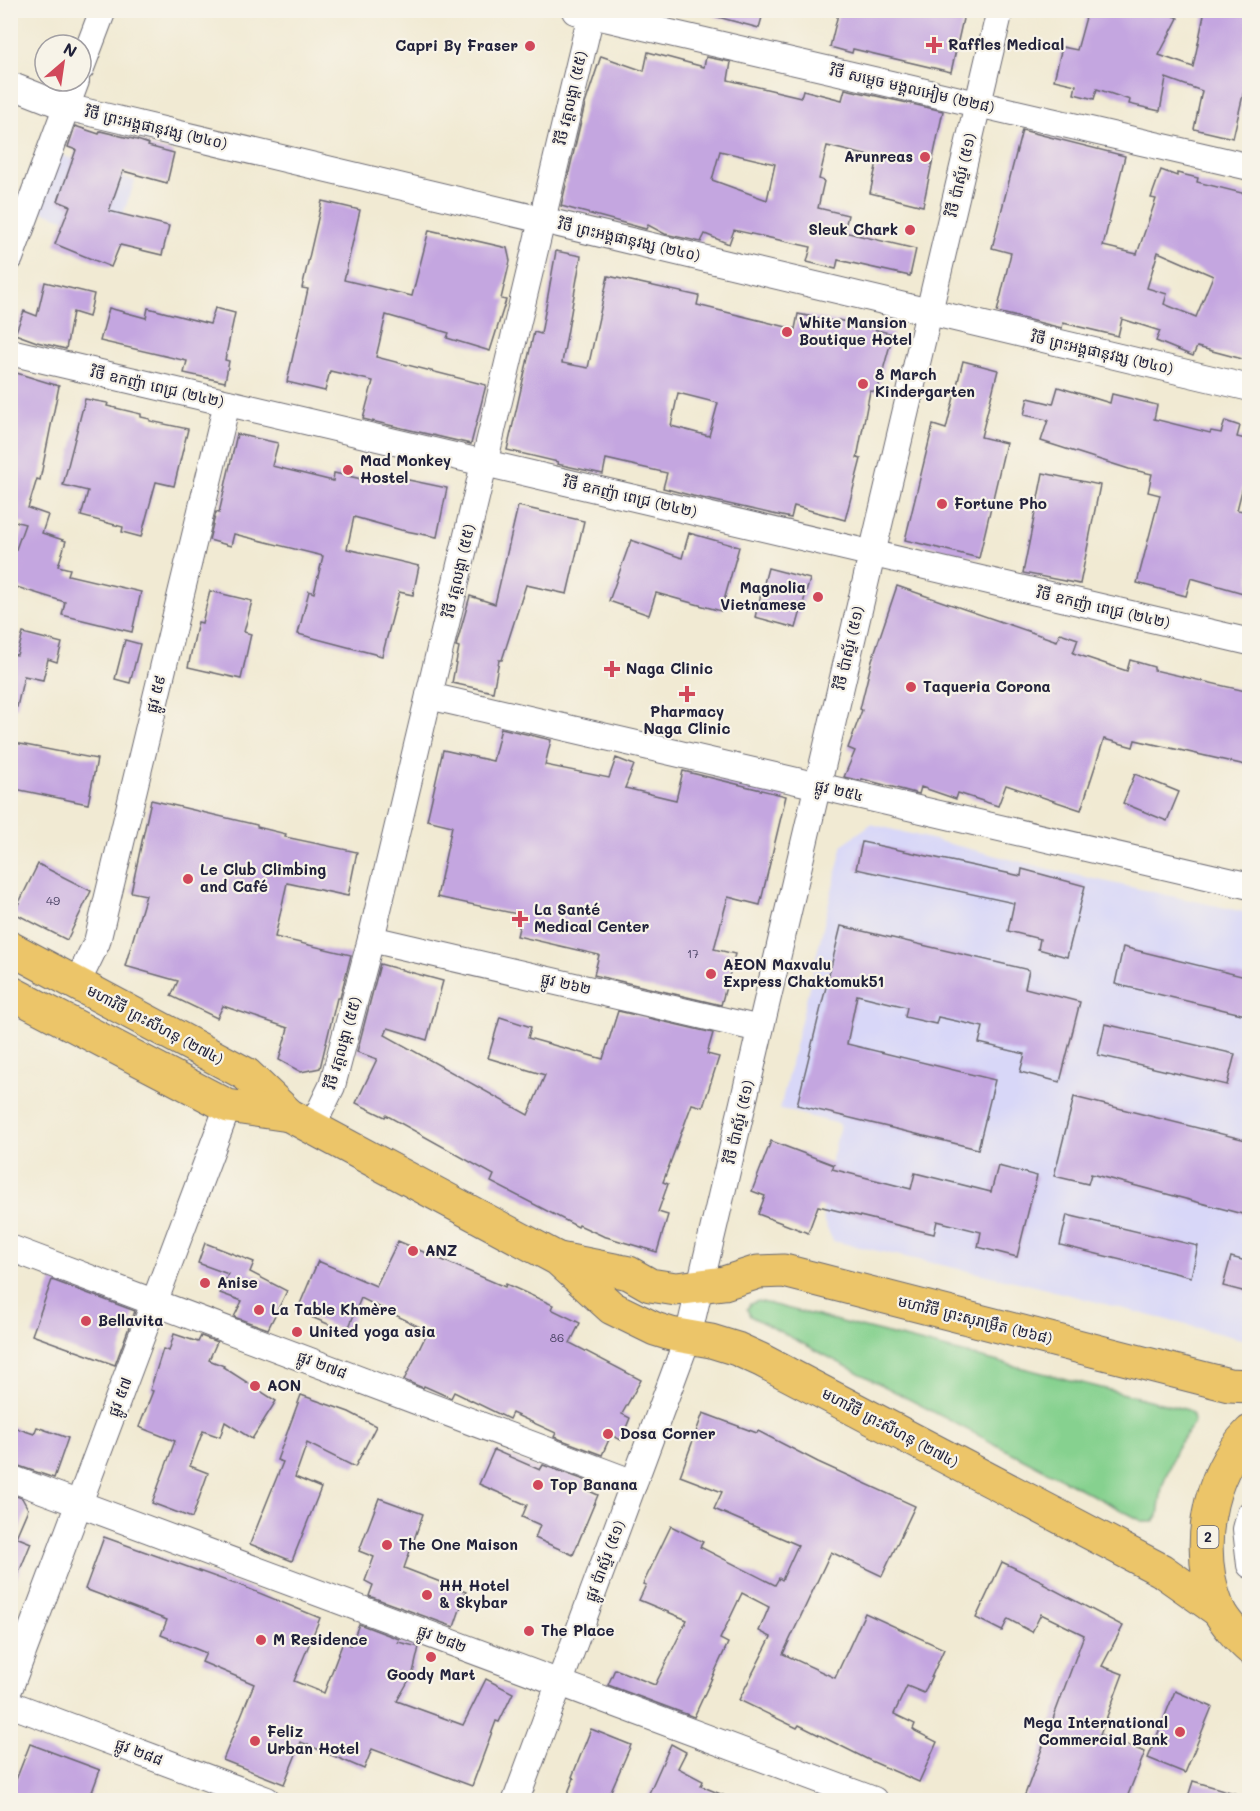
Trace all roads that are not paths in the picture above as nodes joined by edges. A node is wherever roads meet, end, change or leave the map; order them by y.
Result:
1 (103, 10) edge
2 (1000, 10) edge
3 (586, 12) edge
4 (93, 36) edge
5 (10, 86) edge
6 (71, 93) edge
7 (978, 104) junction
8 (66, 106) junction
9 (1250, 167) edge
10 (542, 219) junction
11 (10, 258) edge
12 (929, 312) junction
13 (10, 352) edge
14 (1250, 388) edge
15 (227, 403) junction
16 (484, 463) junction
17 (872, 554) junction
18 (1250, 642) edge
19 (429, 696) junction
20 (817, 786) junction
21 (1250, 886) edge
22 (371, 939) junction
23 (10, 948) edge
24 (77, 983) junction
25 (10, 992) edge
26 (760, 1029) junction
27 (228, 1106) junction
28 (300, 1121) junction
29 (10, 1248) edge
30 (558, 1259) junction
31 (701, 1287) junction
32 (155, 1302) junction
33 (688, 1337) junction
34 (1250, 1386) edge
35 (1250, 1432) edge
36 (10, 1478) edge
37 (634, 1483) junction
38 (79, 1503) junction
39 (1250, 1514) edge
40 (1250, 1565) edge
41 (1219, 1611) junction
42 (1248, 1650) edge
43 (559, 1683) junction
44 (10, 1687) edge
45 (10, 1704) edge
46 (267, 1800) edge
47 (516, 1800) edge
48 (874, 1800) edge

1 - 4 street
2 - 7 street, វិថី ប៉ាស្ទ័រ (៥១)
3 - 7 street, វិថី សម្តេច មង្គលអៀម (២២៨)
3 - 10 street, វិថី វត្តលង្កា (៥៥)
5 - 8 street, វិថី ព្រះអង្គផានុវង្ស (២៤០)
6 - 8 street
7 - 9 street, វិថី សម្តេច មង្គលអៀម (២២៨)
7 - 12 street, វិថី ប៉ាស្ទ័រ (៥១)
8 - 10 street, វិថី ព្រះអង្គផានុវង្ស (២៤០)
8 - 11 street
10 - 12 street, វិថី ព្រះអង្គផានុវង្ស (២៤០)
10 - 16 street, វិថី វត្តលង្កា (៥៥)
12 - 14 street, វិថី ព្រះអង្គផានុវង្ស (២៤០)
12 - 17 street, វិថី ប៉ាស្ទ័រ (៥១)
13 - 15 street, វិថី ឧកញ៉ា ពេជ្រ (២៤២)
15 - 16 street, វិថី ឧកញ៉ា ពេជ្រ (២៤២)
15 - 24 street, ផ្លូវ ៥៩
16 - 17 street, វិថី ឧកញ៉ា ពេជ្រ (២៤២)
16 - 19 street, វិថី វត្តលង្កា (៥៥)
17 - 18 street, វិថី ឧកញ៉ា ពេជ្រ (២៤២)
17 - 20 street, វិថី ប៉ាស្ទ័រ (៥១)
19 - 20 street, ផ្លូវ ២៥៤
19 - 22 street, វិថី វត្តលង្កា (៥៥)
20 - 21 street, ផ្លូវ ២៥៤
20 - 26 street, វិថី ប៉ាស្ទ័រ (៥១)
22 - 26 street, ផ្លូវ ២៦២
22 - 28 street, វិថី វត្តលង្កា (៥៥)
23 - 24 main road, មហាវិថី ព្រះសីហនុ (២៧៤)
24 - 28 main road, មហាវិថី ព្រះសីហនុ (២៧៤)
25 - 27 main road, មហាវិថី ព្រះសីហនុ (២៧៤)
26 - 31 street, វិថី ប៉ាស្ទ័រ (៥១)
27 - 28 main road, មហាវិថី ព្រះសីហនុ (២៧៤)
27 - 32 street, ផ្លូវ ៥៧
28 - 30 main road, មហាវិថី ព្រះសីហនុ (២៧៤)
29 - 32 street, ផ្លូវ ២៧៨
30 - 31 main road, មហាវិថី ព្រះសីហនុ (២៧៤)
30 - 33 main road, មហាវិថី ព្រះសីហនុ (២៧៤)
31 - 33 street, ផ្លូវ ប៉ាស្ទ័រ (៥១)
31 - 34 main road, មហាវិថី ព្រះសុរាម្រឹត (២៦៨)
32 - 37 street, ផ្លូវ ២៧៨
32 - 38 street, ផ្លូវ ៥៧
33 - 37 street, ផ្លូវ ប៉ាស្ទ័រ (៥១)
33 - 41 main road, មហាវិថី ព្រះសីហនុ (២៧៤)
35 - 41 main road, 2
36 - 38 street, ផ្លូវ ២៨២
37 - 43 street, ផ្លូវ ប៉ាស្ទ័រ (៥១)
38 - 43 street, ផ្លូវ ២៨២
38 - 44 street, ផ្លូវ ៥៧
39 - 40 street
41 - 42 main road, 2
43 - 47 street, ផ្លូវ ប៉ាស្ទ័រ (៥១)
43 - 48 street, ផ្លូវ ២៨២
45 - 46 street, ផ្លូវ ២៨៨

